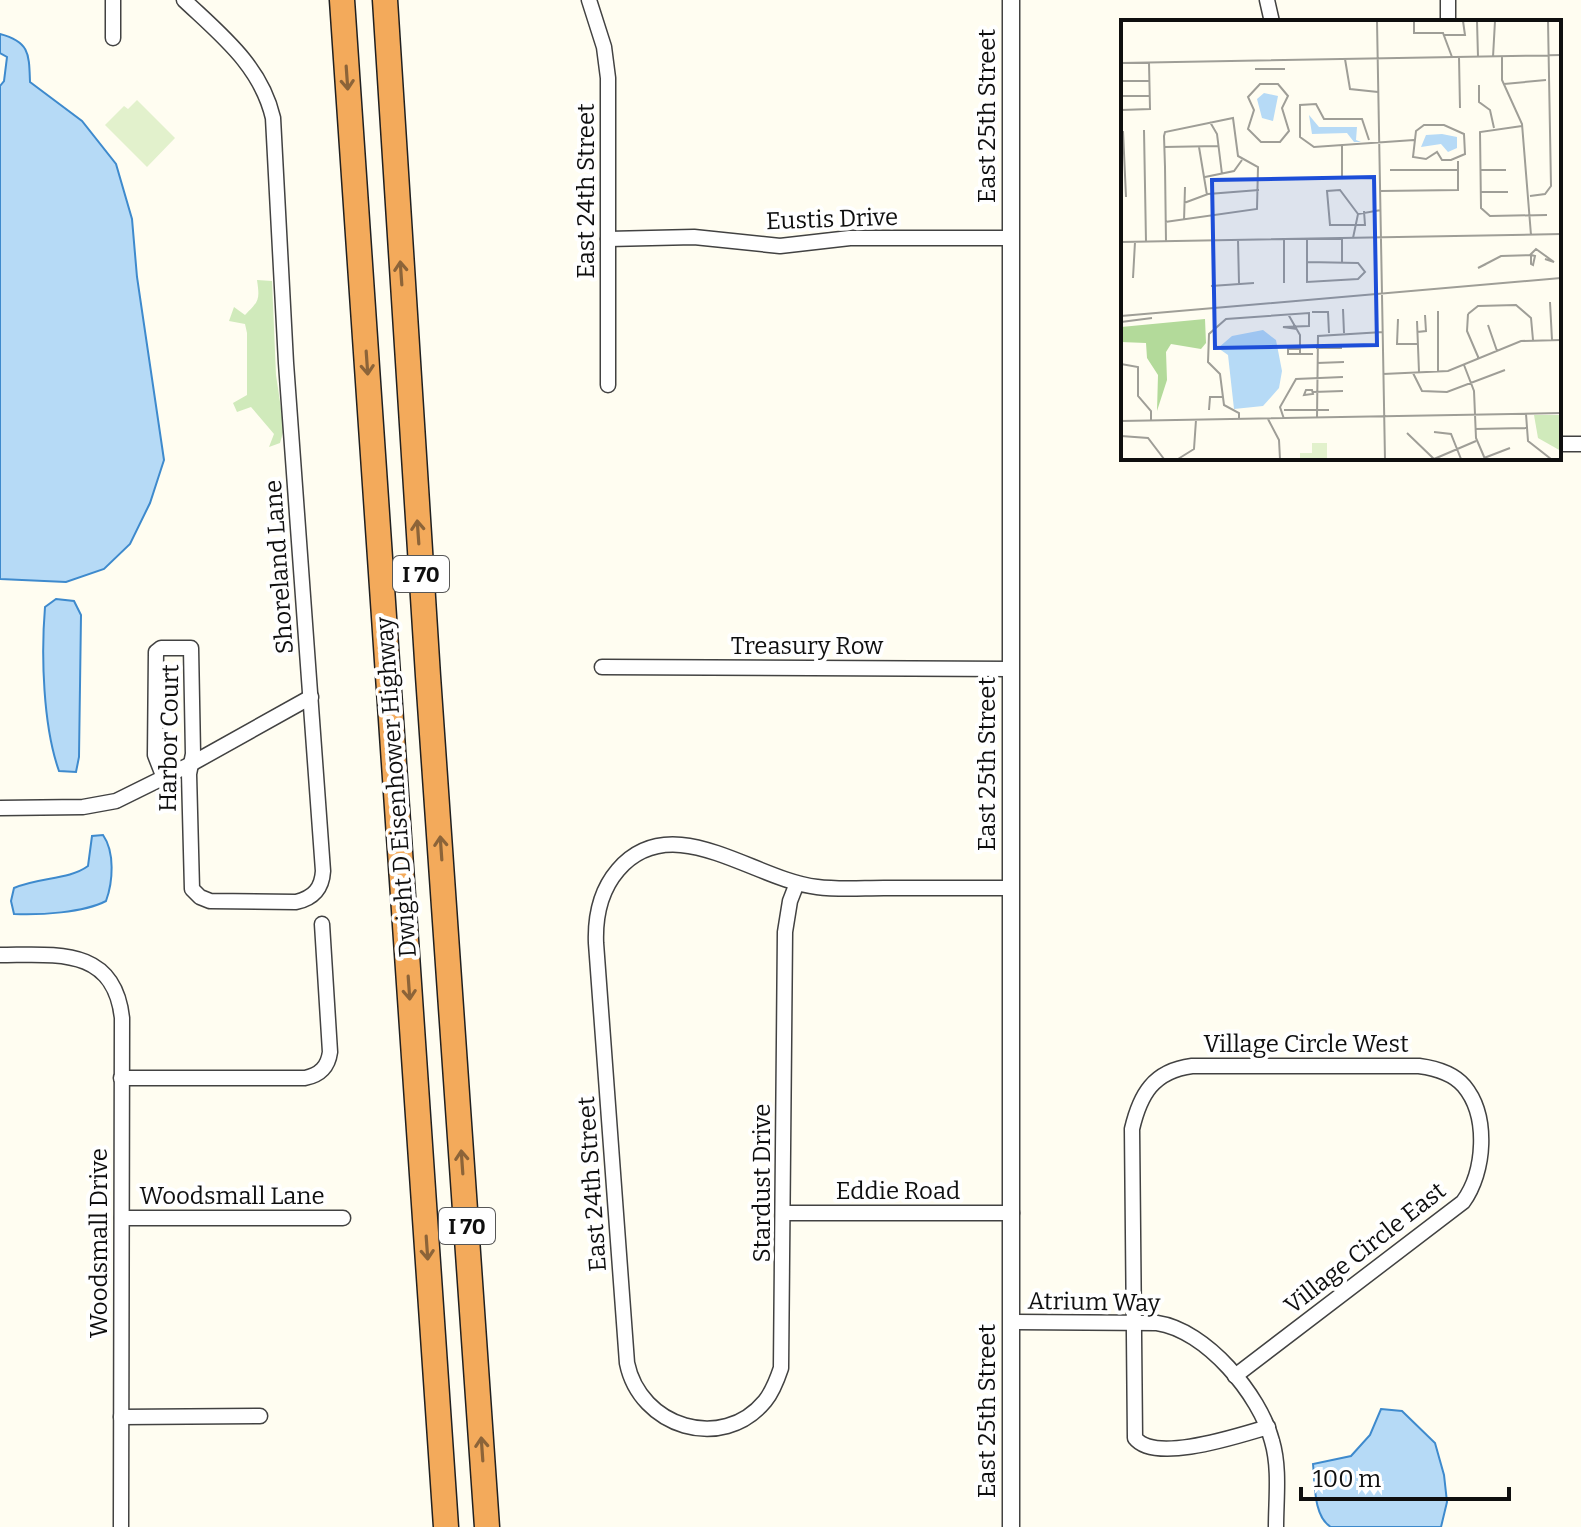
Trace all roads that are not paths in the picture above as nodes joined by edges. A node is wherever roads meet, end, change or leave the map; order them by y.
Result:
1 (113, 0) edge
2 (184, 0) edge
3 (342, 0) edge
4 (385, 0) edge
5 (589, 0) edge
6 (1011, 0) edge
7 (1267, 0) edge
8 (1272, 20) edge
9 (113, 38) dead end
10 (1011, 238) junction
11 (608, 239) junction
12 (608, 385) dead end
13 (602, 667) dead end
14 (1011, 669) junction
15 (311, 697) junction
16 (191, 764) junction
17 (164, 778) junction
18 (0, 808) edge
19 (797, 883) junction
20 (1011, 888) junction
21 (197, 895) joint
22 (322, 924) dead end
23 (0, 955) edge
24 (121, 1078) junction
25 (1464, 1086) joint
26 (784, 1213) junction
27 (1012, 1213) junction
28 (122, 1218) junction
29 (343, 1218) dead end
30 (1011, 1322) junction
31 (1132, 1323) junction
32 (1235, 1376) junction
33 (260, 1416) dead end
34 (121, 1417) junction
35 (694, 1427) joint
36 (1268, 1427) junction
37 (121, 1527) edge
38 (446, 1527) edge
39 (487, 1527) edge
40 (1011, 1527) edge
41 (1276, 1527) edge

1 - 9 street
2 - 15 street, Shoreland Lane
3 -> 38 highway, Dwight D Eisenhower Highway / I 70
39 -> 4 highway, Dwight D Eisenhower Highway / I 70
5 - 11 street, East 24th Street
6 - 10 street, East 25th Street
7 - 8 street
10 - 11 street, Eustis Drive
10 - 14 street, East 25th Street
11 - 12 street, East 24th Street
13 - 14 street, Treasury Row
14 - 20 street, East 25th Street
15 - 16 street
15 - 21 street, Shoreland Lane
16 - 17 street
16 - 17 street, Harbor Court
16 - 21 street, Harbor Court
17 - 18 street
19 - 20 street
19 - 26 street, Stardust Drive
19 - 35 street, East 24th Street
20 - 27 street, East 25th Street
22 - 24 street
23 - 24 street, Woodsmall Drive
24 - 28 street, Woodsmall Drive
25 - 31 street, Village Circle West
25 - 32 street, Village Circle East
26 - 27 street, Eddie Road
26 - 35 street, Stardust Drive
27 - 30 street, East 25th Street
28 - 29 street, Woodsmall Lane
28 - 34 street, Woodsmall Drive
30 - 31 street, Atrium Way
30 - 40 street, East 25th Street
31 - 32 street, Atrium Way
31 - 36 street, Village Circle West
32 - 36 street, Atrium Way
33 - 34 street
34 - 37 street, Woodsmall Drive
36 - 41 street, Atrium Way

